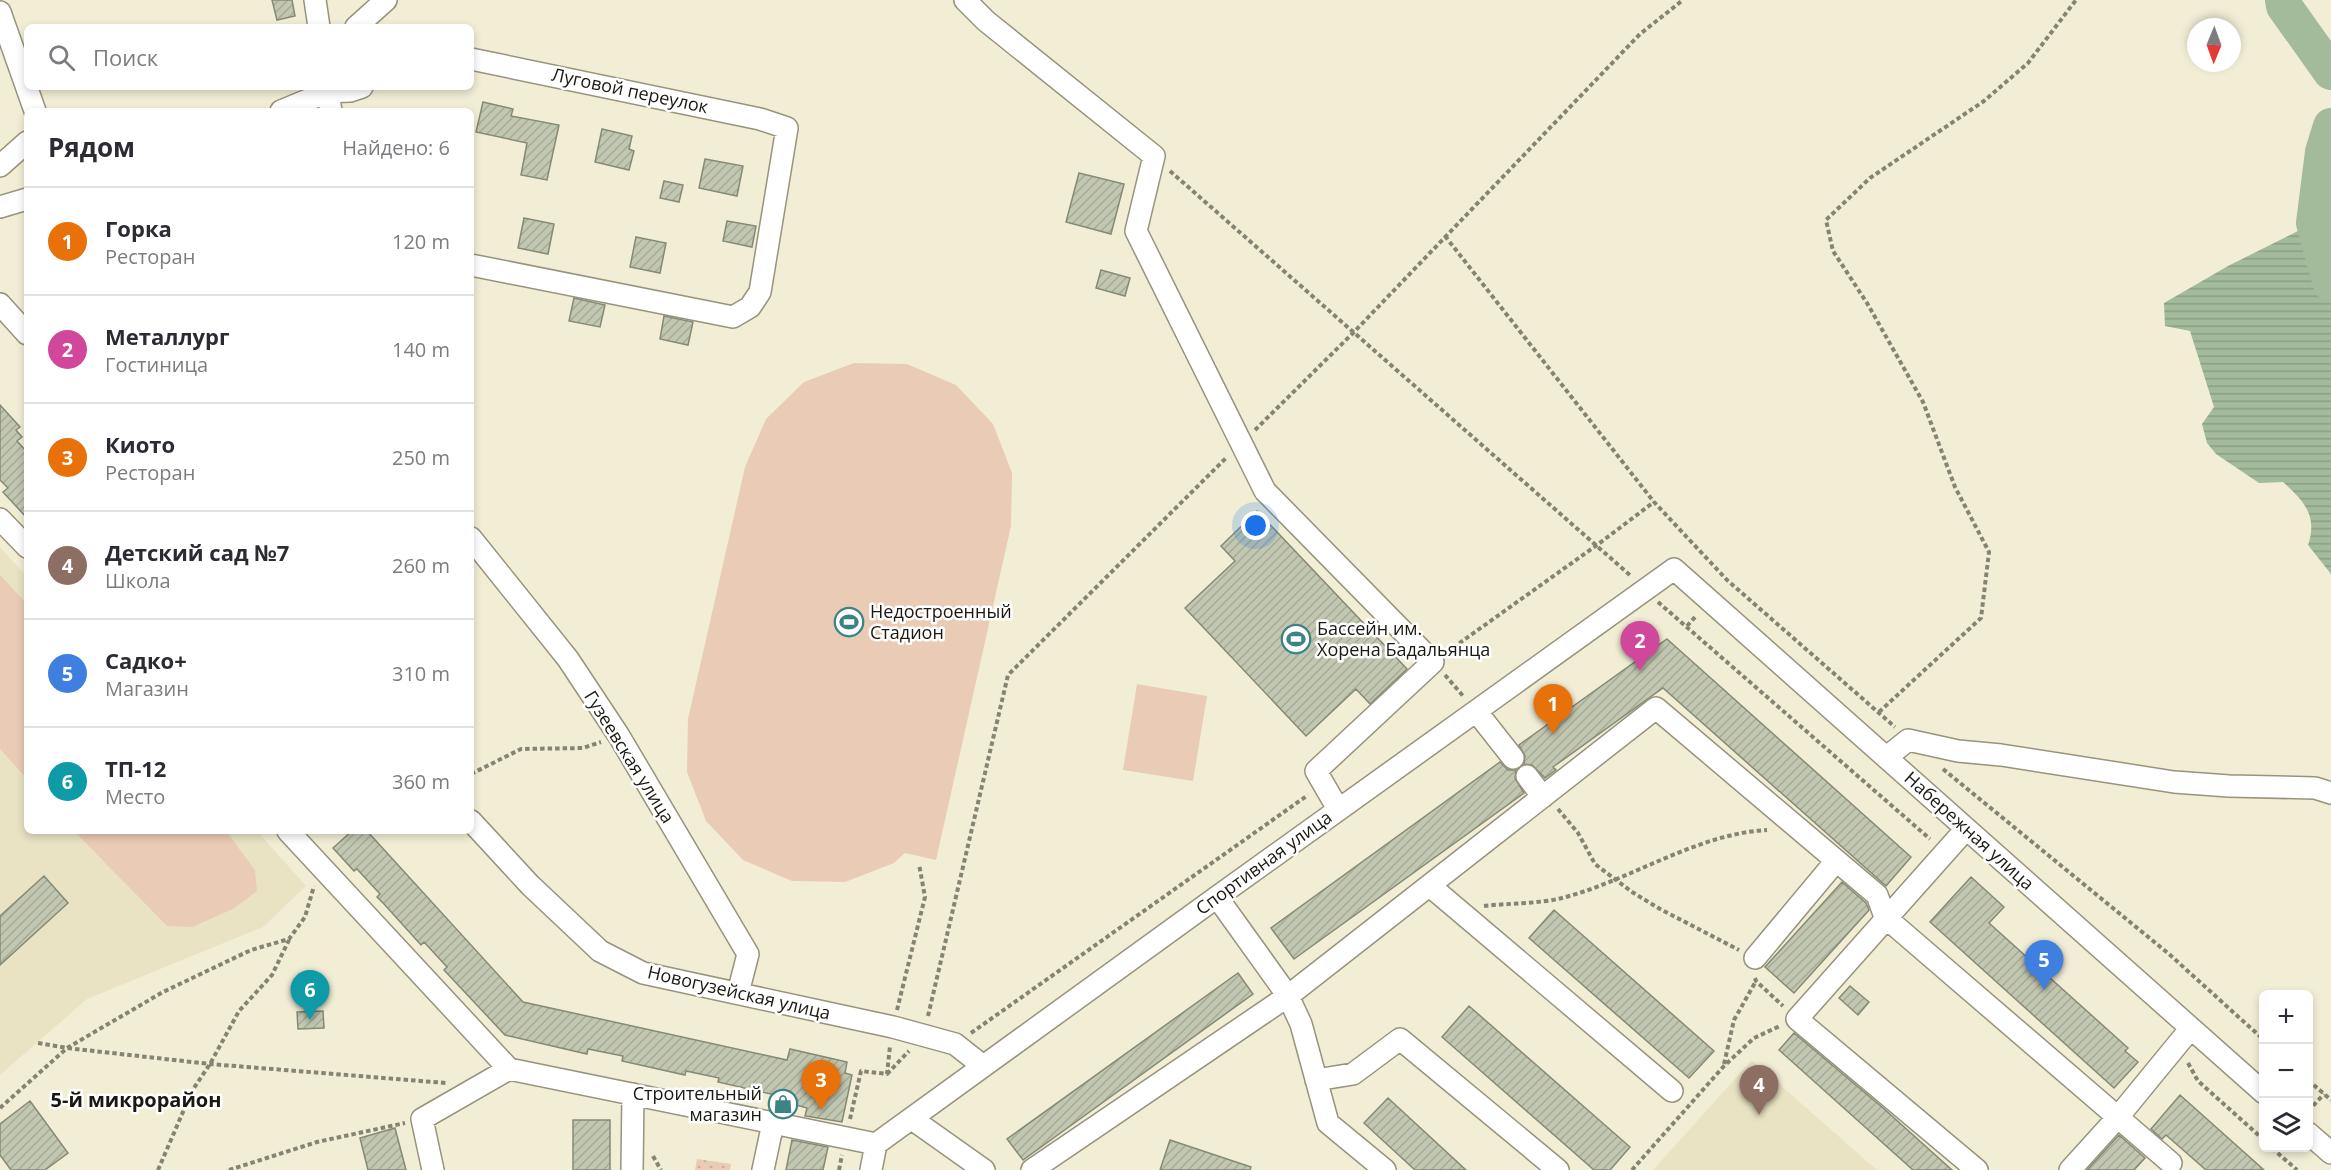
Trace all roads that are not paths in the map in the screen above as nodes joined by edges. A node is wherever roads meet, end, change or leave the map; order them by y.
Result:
1 (315, 0) edge
2 (386, 0) edge
3 (965, 0) edge
4 (0, 12) edge
5 (319, 24) edge
6 (359, 24) edge
7 (474, 60) edge
8 (24, 80) edge
9 (28, 90) edge
10 (353, 90) edge
11 (328, 97) edge
12 (34, 108) edge
13 (291, 108) edge
14 (24, 145) edge
15 (0, 166) edge
16 (24, 200) edge
17 (0, 207) edge
18 (474, 266) edge
19 (0, 304) edge
20 (24, 331) edge
21 (0, 519) edge
22 (474, 542) edge
23 (24, 544) edge
24 (1674, 569) joint
25 (1476, 711) junction
26 (1513, 758) dead end
27 (1887, 758) junction
28 (1527, 776) dead end
29 (2331, 793) edge
30 (1543, 797) junction
31 (1338, 809) junction
32 (474, 824) edge
33 (1966, 829) junction
34 (298, 834) edge
35 (1836, 861) junction
36 (1430, 886) junction
37 (1216, 897) junction
38 (1885, 917) junction
39 (1755, 958) road end
40 (738, 993) junction
41 (1288, 996) junction
42 (2184, 1036) junction
43 (983, 1066) junction
44 (509, 1069) junction
45 (1316, 1080) junction
46 (2259, 1089) edge
47 (1672, 1091) dead end
48 (633, 1094) junction
49 (2118, 1118) junction
50 (912, 1119) junction
51 (773, 1123) junction
52 (2313, 1137) edge
53 (876, 1144) junction
54 (2331, 1153) edge
55 (2171, 1168) edge
56 (433, 1170) edge
57 (632, 1170) edge
58 (763, 1170) edge
59 (871, 1170) edge
60 (984, 1170) edge
61 (1032, 1170) edge
62 (1385, 1170) edge
63 (1558, 1170) edge
64 (1977, 1170) edge
65 (2070, 1170) edge

1 - 5 street
2 - 6 street
3 - 31 street
4 - 8 street
7 - 18 street, Луговой переулок
9 - 12 street
10 - 11 street
11 - 13 street
14 - 15 street
16 - 17 street
19 - 20 street
21 - 23 street
22 - 40 street, Гузеевская улица
24 - 25 street, Спортивная улица
24 - 27 street, Набережная улица
25 - 26 street
25 - 31 street, Спортивная улица
27 - 29 street
27 - 33 street, Набережная улица
28 - 30 street
30 - 35 street
30 - 36 street
31 - 37 street, Спортивная улица
32 - 40 street, Новогузейская улица
33 - 38 street
33 - 42 street, Набережная улица
34 - 44 street
35 - 38 street
35 - 39 street
36 - 41 street
36 - 47 street
37 - 41 street
37 - 43 street, Спортивная улица
38 - 49 street
38 - 64 street
40 - 43 street, Новогузейская улица
41 - 45 street
41 - 61 street
42 - 46 street, Набережная улица
42 - 49 street
43 - 50 street, Спортивная улица
44 - 48 street
44 - 56 street
45 - 62 street
45 - 63 street
48 - 51 street
48 - 57 street
49 - 55 street
49 - 65 street
50 - 53 street, Спортивная улица
50 - 60 street
51 - 53 street
51 - 58 street
52 - 54 street
53 - 59 street

